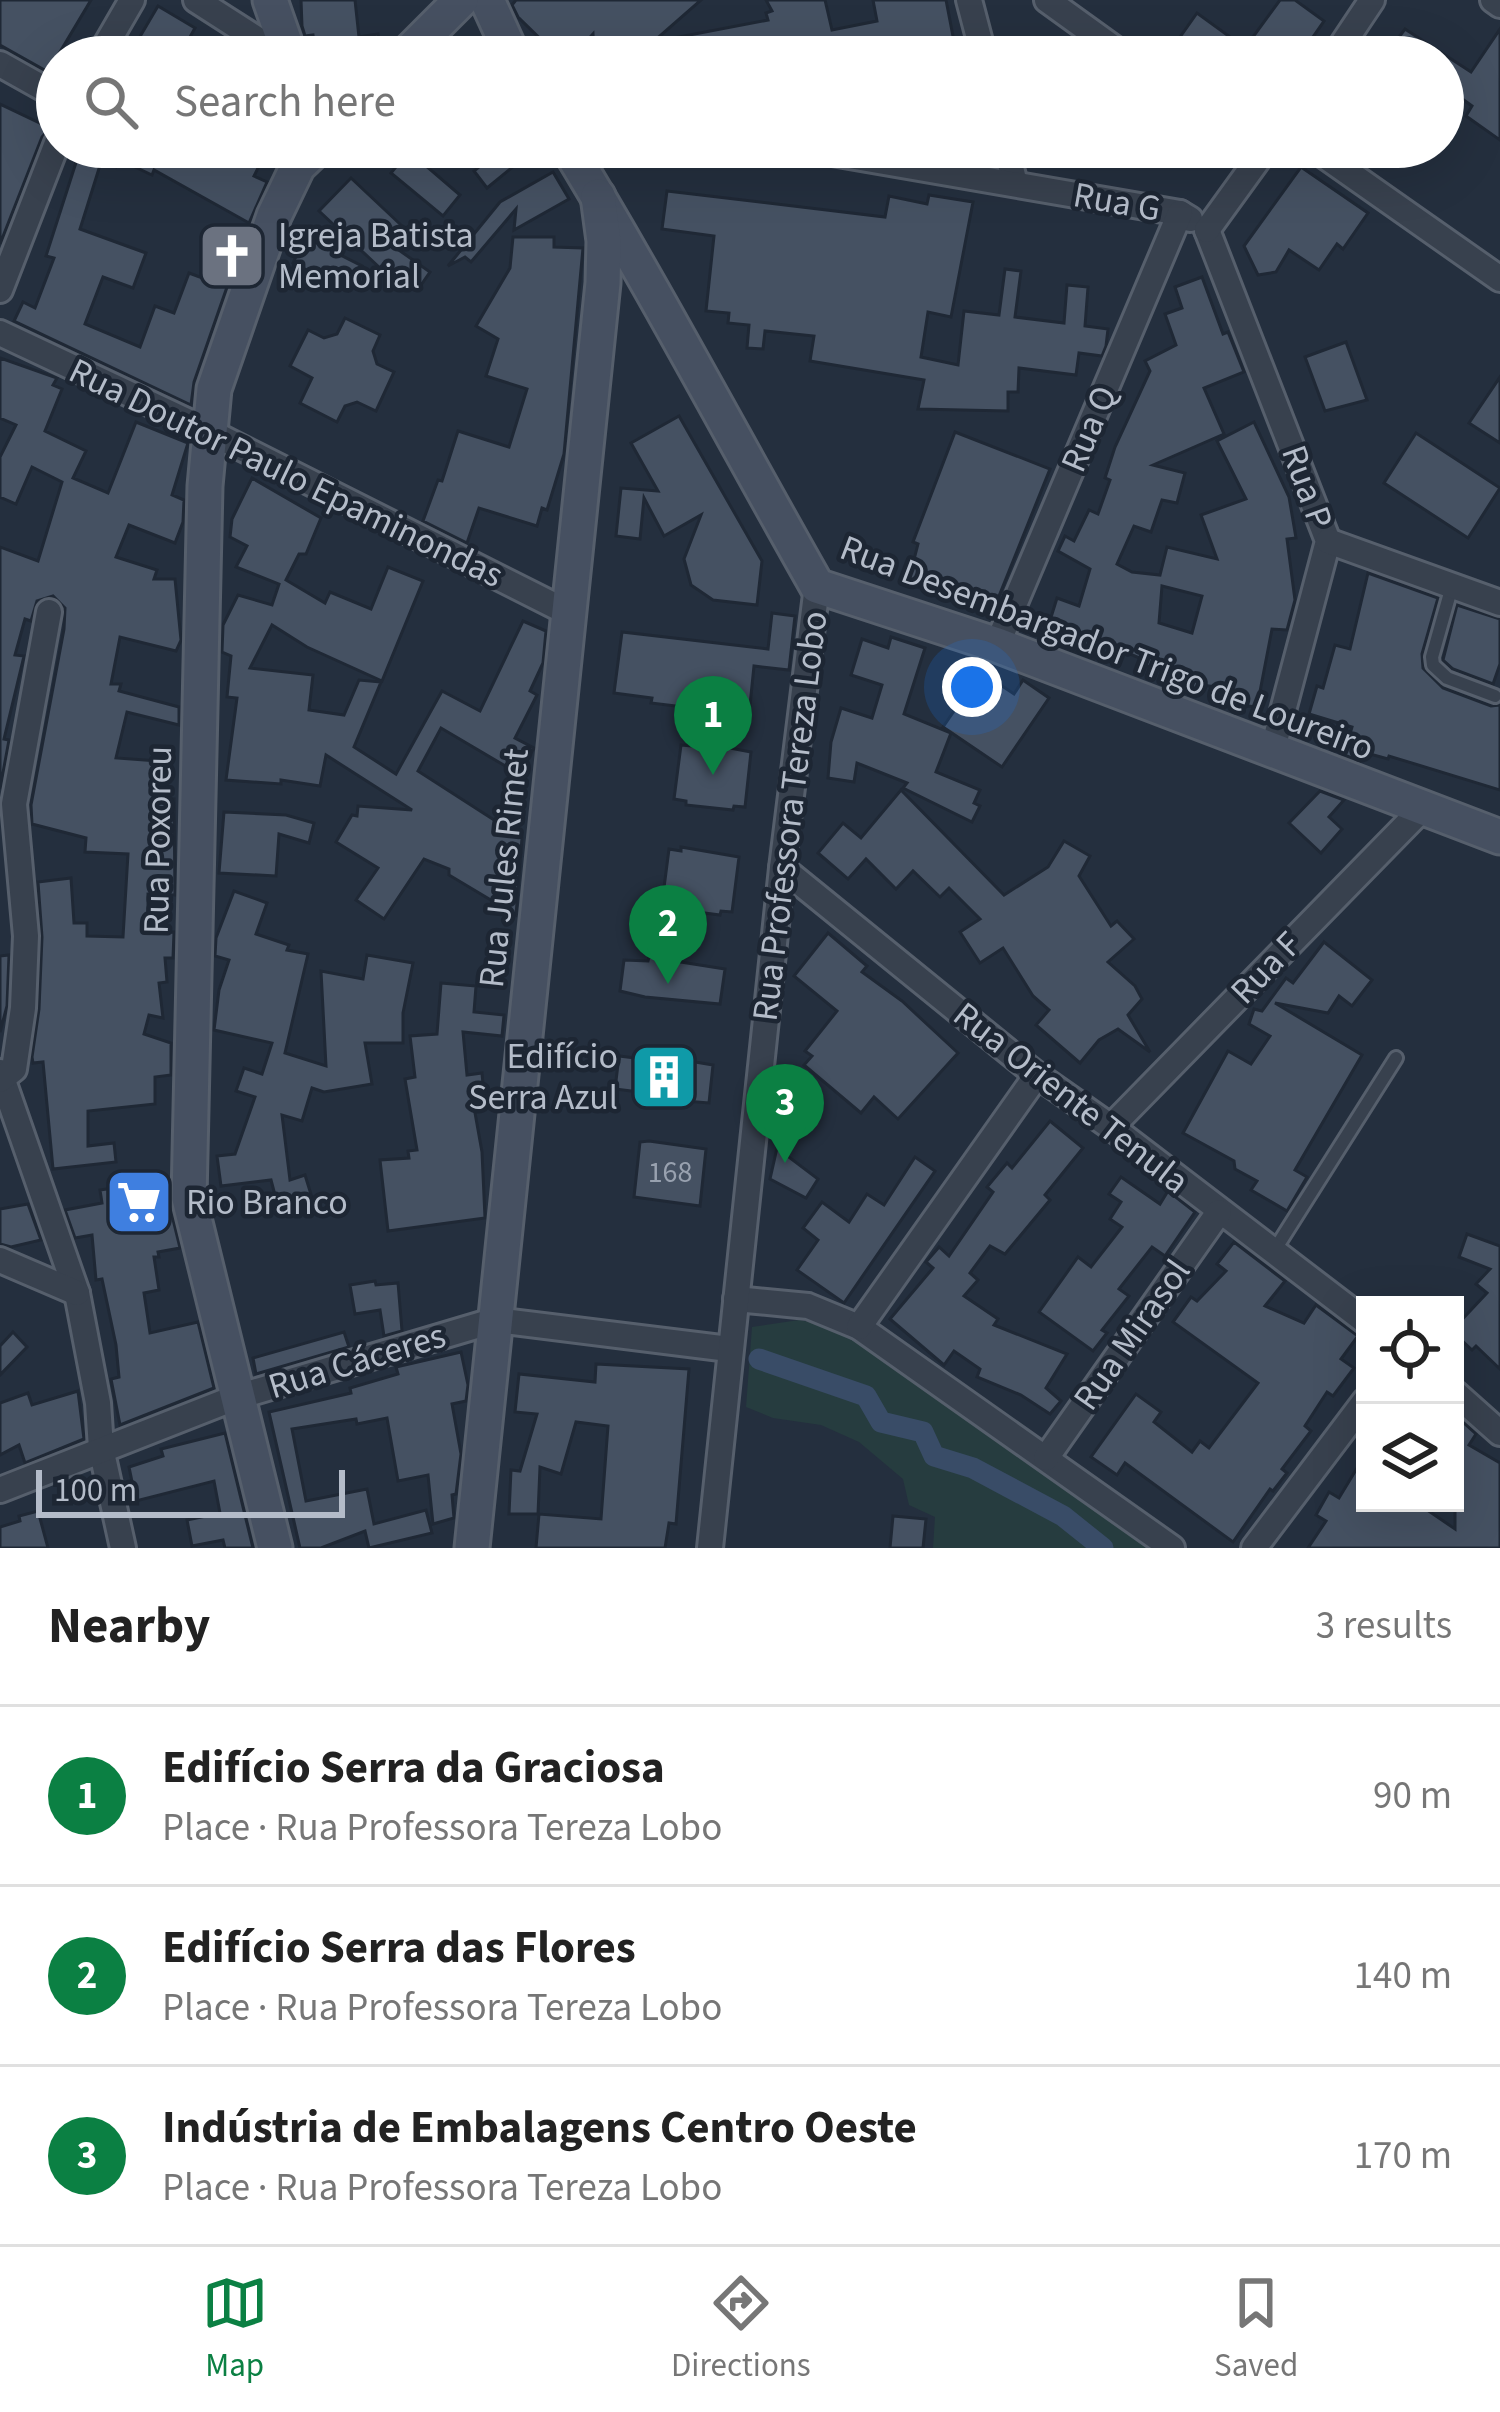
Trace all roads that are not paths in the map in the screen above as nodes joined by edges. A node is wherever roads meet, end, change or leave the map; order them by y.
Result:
1 (132, 0) edge
2 (196, 0) edge
3 (270, 0) edge
4 (461, 0) edge
5 (488, 0) edge
6 (970, 0) edge
7 (1047, 0) edge
8 (1372, 0) edge
9 (1492, 0) edge
10 (1500, 5) edge
11 (111, 36) edge
12 (254, 36) edge
13 (281, 36) edge
14 (425, 36) edge
15 (504, 36) edge
16 (979, 36) edge
17 (1097, 36) edge
18 (1348, 36) edge
19 (0, 64) edge
20 (36, 84) edge
21 (47, 168) edge
22 (299, 168) edge
23 (581, 168) edge
24 (921, 168) edge
25 (1011, 168) edge
26 (1247, 168) edge
27 (1342, 168) edge
28 (1015, 184) junction
29 (598, 196) junction
30 (1180, 213) junction
31 (1207, 230) junction
32 (1500, 279) edge
33 (603, 283) junction
34 (0, 290) edge
35 (653, 298) junction
36 (0, 333) edge
37 (208, 431) junction
38 (1328, 542) junction
39 (817, 586) junction
40 (1453, 586) junction
41 (1500, 603) edge
42 (49, 612) dead end
43 (571, 614) junction
44 (998, 645) junction
45 (1495, 696) dead end
46 (1272, 752) junction
47 (1420, 810) junction
48 (1500, 837) edge
49 (782, 868) junction
50 (1396, 1058) dead end
51 (1036, 1076) junction
52 (1, 1077) edge
53 (1111, 1127) junction
54 (1219, 1212) junction
55 (1273, 1252) junction
56 (0, 1260) edge
57 (77, 1293) junction
58 (736, 1298) junction
59 (1356, 1314) edge
60 (496, 1320) junction
61 (859, 1327) junction
62 (729, 1349) junction
63 (237, 1397) junction
64 (1464, 1401) edge
65 (1363, 1404) edge
66 (1500, 1433) edge
67 (101, 1448) junction
68 (1046, 1459) junction
69 (0, 1490) edge
70 (123, 1548) edge
71 (274, 1548) edge
72 (472, 1548) edge
73 (710, 1548) edge
74 (1172, 1548) edge
75 (1254, 1548) edge

1 - 11 street
2 - 12 street
3 - 13 street
4 - 14 street
5 - 15 street
6 - 16 street
7 - 17 street
8 - 18 street
9 - 10 street
19 - 20 street
21 - 34 street
22 - 37 street, Rua Poxoreu
23 - 29 street, Rua Desembargador Trigo de Loureiro
24 - 28 street, Rua G
25 - 28 street
26 - 31 street
27 - 32 street
28 - 30 street, Rua G
29 - 33 street, Rua Jules Rimet
29 - 35 street, Rua Desembargador Trigo de Loureiro
30 - 31 street, Rua G
30 - 44 street, Rua Q
31 - 38 street, Rua P
33 - 35 street
33 - 43 street, Rua Jules Rimet
35 - 39 street, Rua Desembargador Trigo de Loureiro
36 - 37 street, Rua Doutor Paulo Epaminondas
37 - 43 street, Rua Doutor Paulo Epaminondas
37 - 63 street, Rua Poxoreu
38 - 40 street
38 - 46 street, Rua P
39 - 44 street, Rua Desembargador Trigo de Loureiro
39 - 49 street, Rua Professora Tereza Lobo
40 - 41 street
40 - 45 lane
42 - 52 street
43 - 60 street, Rua Jules Rimet
44 - 46 street, Rua Desembargador Trigo de Loureiro
46 - 47 street, Rua Desembargador Trigo de Loureiro
47 - 48 street, Rua Desembargador Trigo de Loureiro
47 - 53 street, Rua F
49 - 51 street, Rua Oriente Tenula
49 - 58 street, Rua Professora Tereza Lobo
50 - 55 lane
51 - 53 street, Rua Oriente Tenula
51 - 61 street
52 - 57 street
53 - 54 street, Rua Oriente Tenula
54 - 55 street, Rua Oriente Tenula
54 - 68 street, Rua Mirasol
55 - 59 street, Rua Oriente Tenula
56 - 57 street
57 - 67 street
58 - 61 street
58 - 62 street, Rua Professora Tereza Lobo
60 - 62 street, Rua Cáceres
60 - 63 street, Rua Cáceres
60 - 72 street, Rua Jules Rimet
61 - 68 street
62 - 73 street, Rua Professora Tereza Lobo
63 - 67 street, Rua Cáceres
63 - 71 street, Rua Poxoreu
64 - 66 street
65 - 75 street
67 - 69 street, Rua Cáceres
67 - 70 street
68 - 74 street

